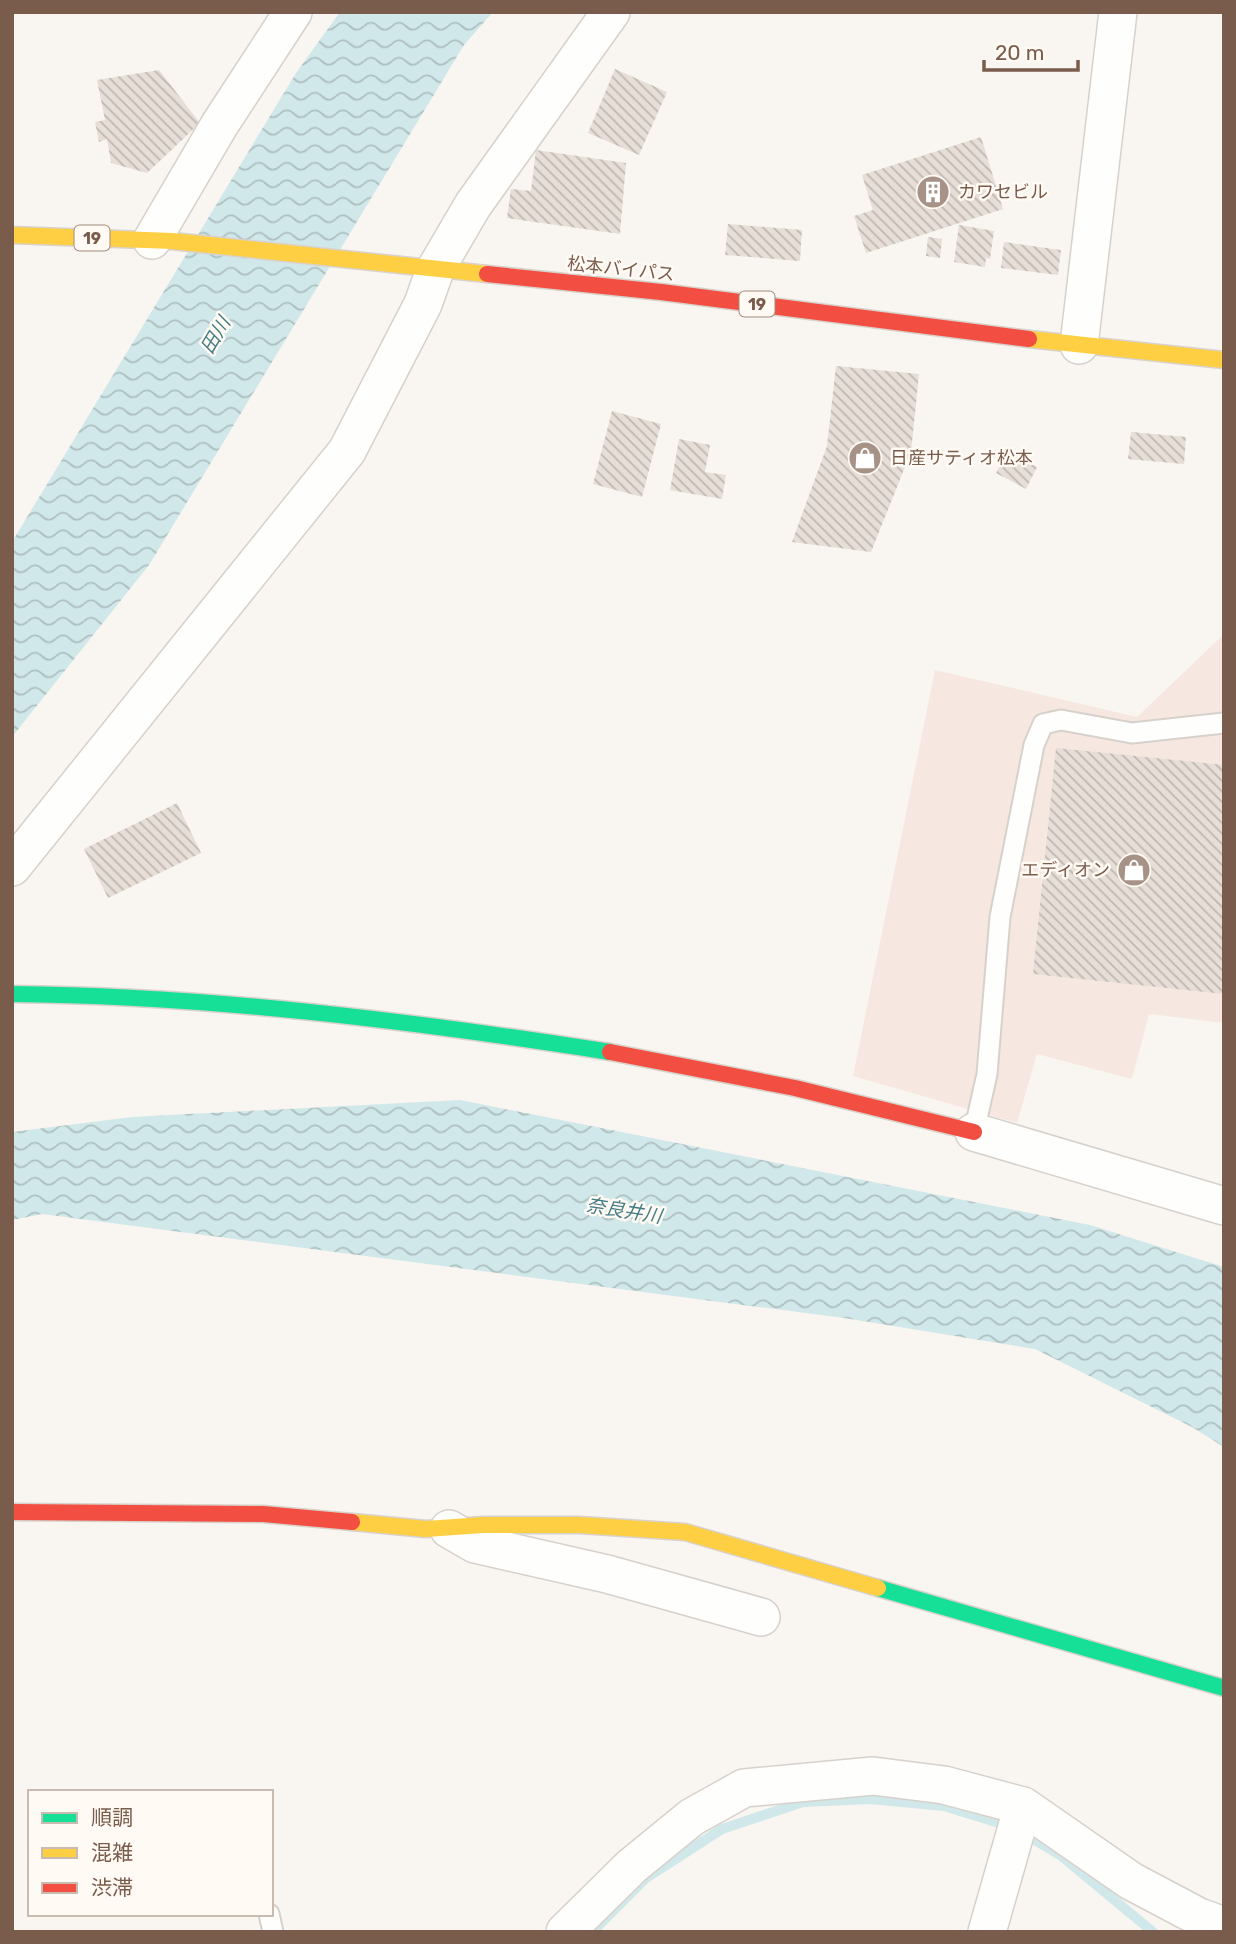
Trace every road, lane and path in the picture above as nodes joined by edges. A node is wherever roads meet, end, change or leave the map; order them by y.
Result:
1 (293, 12) edge
2 (611, 12) edge
3 (1118, 12) edge
4 (12, 235) edge
5 (162, 240) junction
6 (424, 269) junction
7 (1079, 345) junction
8 (1224, 360) edge
9 (1224, 723) edge
10 (12, 867) edge
11 (12, 994) edge
12 (974, 1132) junction
13 (1224, 1206) edge
14 (12, 1512) edge
15 (449, 1529) junction
16 (761, 1617) dead end
17 (1224, 1688) edge
18 (1023, 1807) junction
19 (1224, 1926) edge
20 (565, 1932) edge
21 (987, 1932) edge

1 - 5 street
2 - 6 street
3 - 7 street
4 - 5 main road, 松本バイパス / 19
5 - 6 main road, 松本バイパス / 19
6 - 7 main road, 松本バイパス / 19
6 - 10 street
7 - 8 main road, 松本バイパス / 19
9 - 12 lane
11 - 12 main road
12 - 13 street
14 - 15 main road
15 - 16 street
15 - 17 main road
18 - 19 street
18 - 20 street
18 - 21 street

